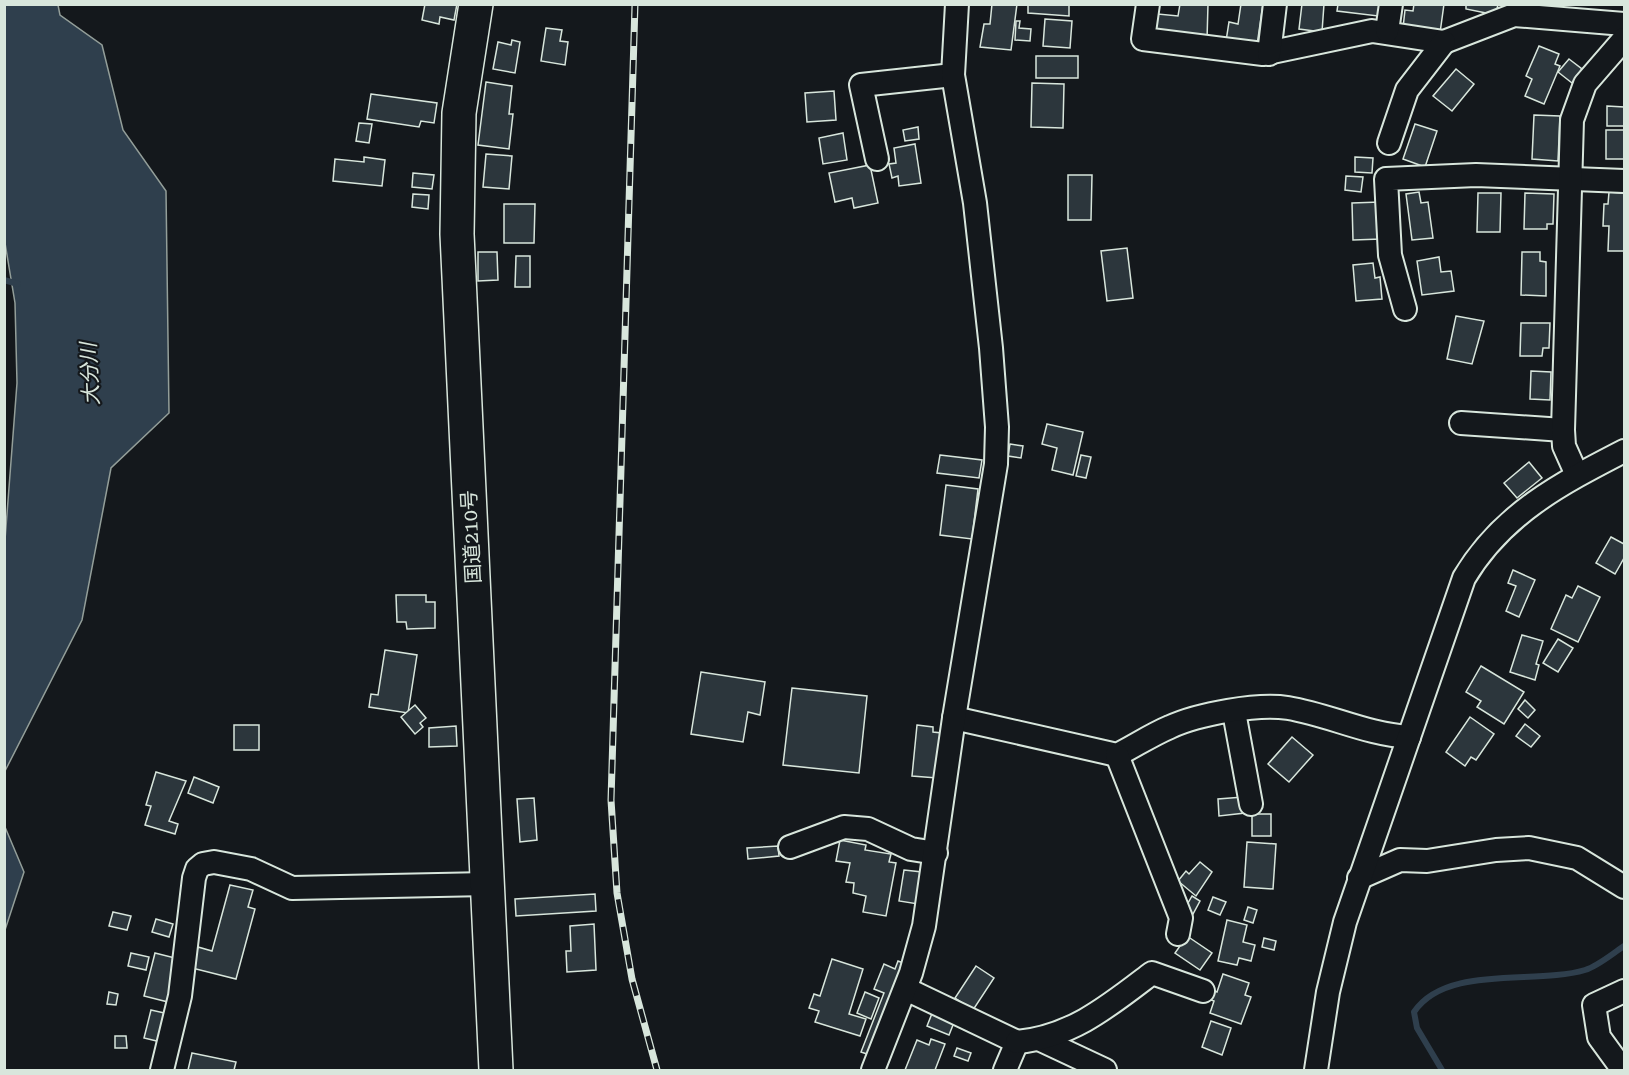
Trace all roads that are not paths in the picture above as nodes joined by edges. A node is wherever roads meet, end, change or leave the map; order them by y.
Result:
1 (476, 4) edge
2 (957, 4) edge
3 (1148, 4) edge
4 (1275, 4) edge
5 (1391, 4) edge
6 (1515, 10) edge
7 (1624, 24) edge
8 (1388, 32) junction
9 (1624, 39) edge
10 (1444, 42) junction
11 (1269, 54) junction
12 (953, 75) junction
13 (1389, 143) dead end
14 (877, 159) dead end
15 (1572, 179) junction
16 (1624, 181) edge
17 (1405, 309) dead end
18 (1461, 423) dead end
19 (1563, 430) junction
20 (1624, 452) edge
21 (1578, 475) junction
22 (1234, 712) junction
23 (954, 718) junction
24 (1409, 737) junction
25 (1117, 755) junction
26 (1251, 804) dead end
27 (790, 847) dead end
28 (936, 853) junction
29 (1359, 878) junction
30 (487, 884) junction
31 (1624, 888) edge
32 (1178, 934) dead end
33 (906, 989) junction
34 (1203, 991) dead end
35 (1624, 991) edge
36 (1041, 1040) junction
37 (1017, 1042) junction
38 (1317, 1066) edge
39 (162, 1071) edge
40 (496, 1071) edge
41 (873, 1071) edge
42 (1005, 1071) edge
43 (1105, 1071) edge
44 (1623, 1071) edge

1 - 30 highway, 国道210号
2 - 12 street
3 - 11 street
4 - 11 street
5 - 8 street
6 - 7 street
6 - 10 street
8 - 10 street
8 - 11 street
9 - 15 street
10 - 13 street
12 - 14 street
12 - 23 street
15 - 16 street
15 - 17 street
15 - 19 street
18 - 19 street
19 - 21 street
20 - 21 street
21 - 24 street
22 - 24 street
22 - 25 street
22 - 26 street
23 - 25 street
23 - 28 street
24 - 29 street
25 - 32 street
27 - 28 street
28 - 33 street
29 - 31 street
29 - 38 street
30 - 39 street
30 - 40 highway, 国道210号
33 - 37 street
33 - 41 street
34 - 36 street
35 - 44 street
36 - 37 street
36 - 43 street
37 - 42 street

